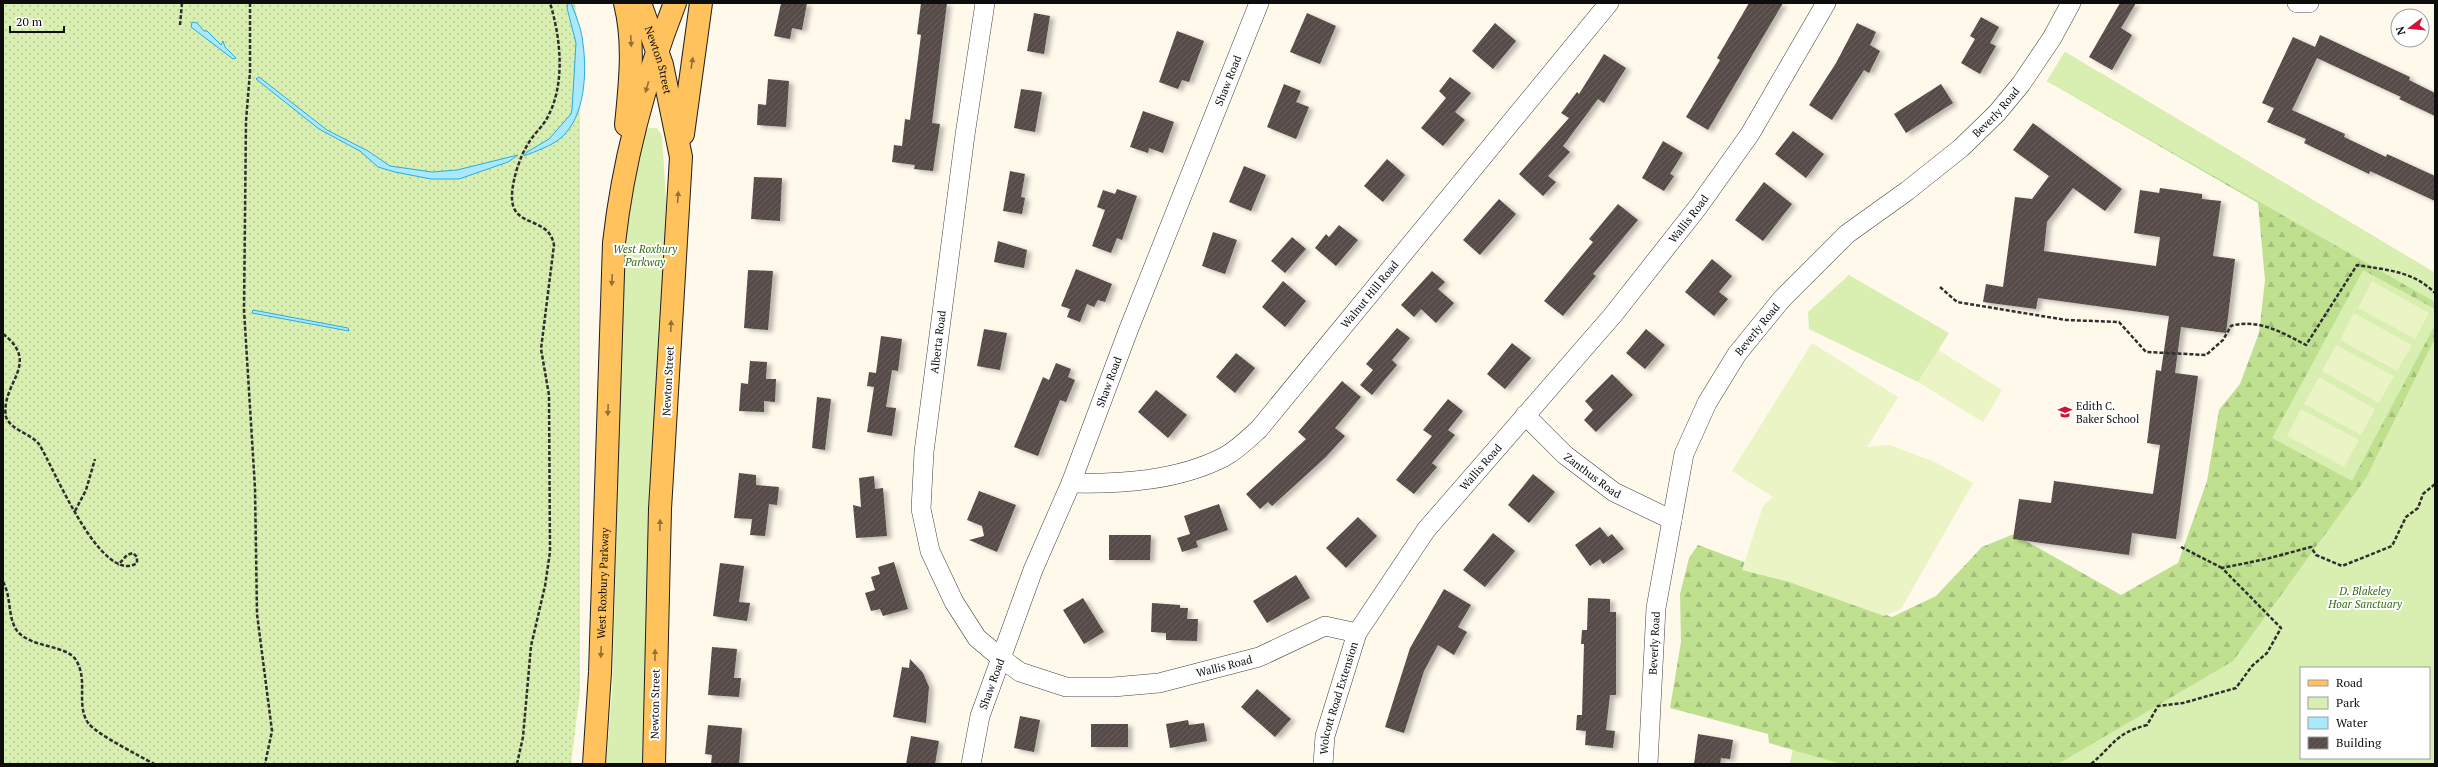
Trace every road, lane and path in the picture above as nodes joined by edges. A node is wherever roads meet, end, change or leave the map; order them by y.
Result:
1 (182, 3) edge
2 (250, 3) edge
3 (550, 3) edge
4 (625, 3) edge
5 (640, 3) edge
6 (675, 3) edge
7 (701, 3) edge
8 (985, 3) edge
9 (1259, 3) edge
10 (1609, 3) edge
11 (1826, 3) edge
12 (2071, 3) edge
13 (2297, 3) edge
14 (2309, 3) edge
15 (180, 25) dead end
16 (658, 50) junction
17 (681, 158) junction
18 (616, 228) junction
19 (1940, 287) dead end
20 (2435, 293) edge
21 (3, 334) edge
22 (1526, 415) junction
23 (95, 459) dead end
24 (1070, 483) junction
25 (2435, 484) edge
26 (75, 511) junction
27 (1672, 520) junction
28 (2181, 548) dead end
29 (118, 565) junction
30 (2222, 568) junction
31 (3, 582) edge
32 (1357, 633) junction
33 (1002, 659) junction
34 (154, 764) edge
35 (265, 764) edge
36 (517, 764) edge
37 (594, 764) edge
38 (654, 764) edge
39 (971, 764) edge
40 (1323, 764) edge
41 (1648, 764) edge
42 (2091, 764) edge

1 - 15 path
2 - 35 path
3 - 36 path
4 -> 18 main road, Newton Street
5 - 16 main road, Newton Street
6 - 16 main road, West Roxbury Parkway
17 -> 7 main road
8 - 33 street, Alberta Road
9 - 24 street, Shaw Road
10 - 24 street, Walnut Hill Road
11 - 22 street, Wallis Road
12 - 27 street, Beverly Road
13 - 14 street
16 - 17 main road, Newton Street
16 -> 18 main road, West Roxbury Parkway
38 -> 17 main road, Newton Street
18 -> 37 main road, West Roxbury Parkway
19 - 20 path
21 - 26 path
22 - 27 street, Zanthus Road
22 - 32 street, Wallis Road
23 - 26 path
24 - 33 street, Shaw Road
25 - 30 path
26 - 29 path
27 - 41 street, Beverly Road
28 - 30 path
29 - 29 path
30 - 42 path
31 - 34 path
32 - 33 street, Wallis Road
32 - 40 street, Wolcott Road Extension
33 - 39 street, Shaw Road

